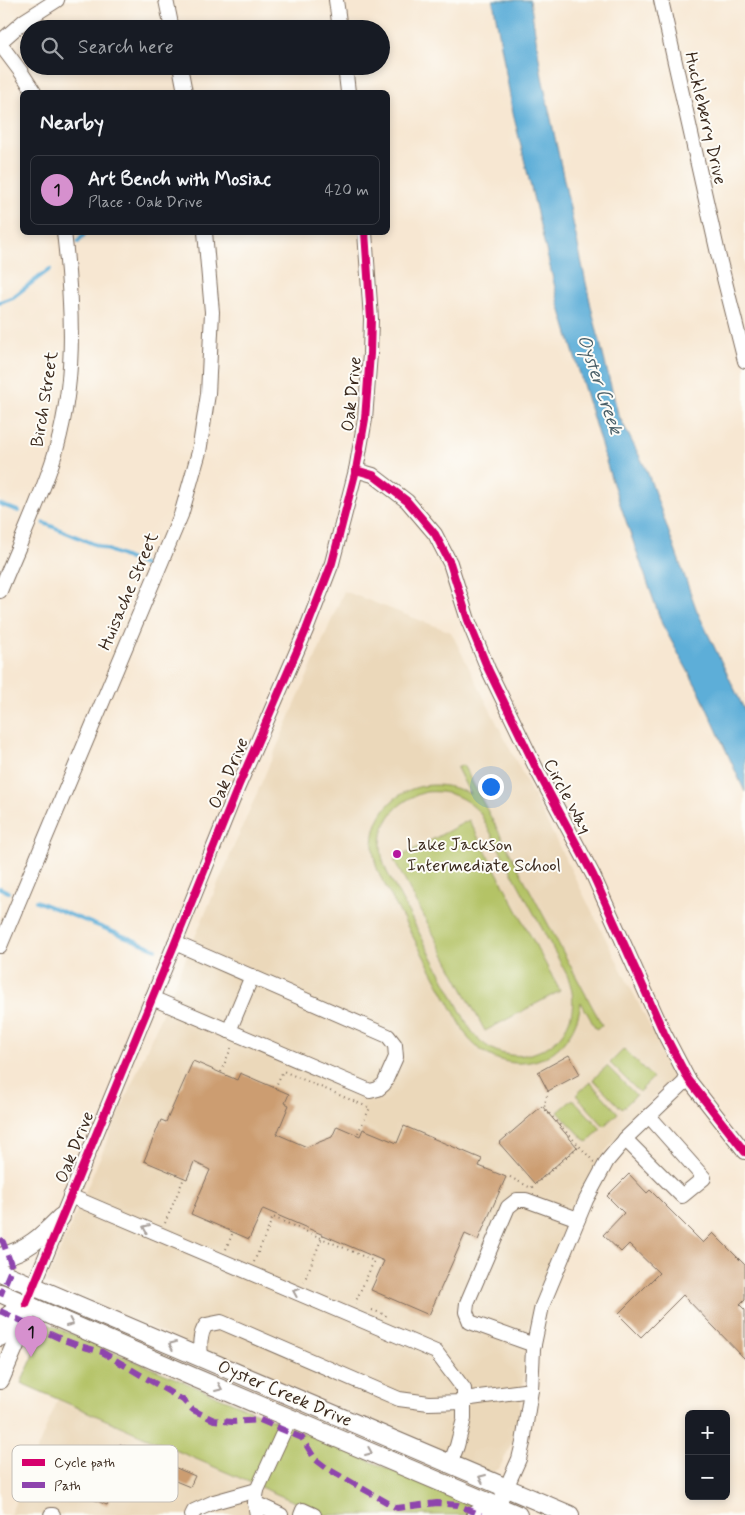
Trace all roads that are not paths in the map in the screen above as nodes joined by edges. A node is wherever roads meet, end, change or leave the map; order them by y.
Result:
1 (57, 0) edge
2 (166, 0) edge
3 (336, 0) edge
4 (661, 0) edge
5 (26, 20) edge
6 (170, 20) edge
7 (339, 20) edge
8 (20, 25) edge
9 (0, 43) edge
10 (20, 71) edge
11 (23, 75) edge
12 (182, 75) edge
13 (345, 75) edge
14 (33, 90) edge
15 (185, 90) edge
16 (348, 90) edge
17 (64, 235) edge
18 (204, 235) edge
19 (365, 235) edge
20 (745, 361) edge
21 (356, 470) junction
22 (0, 591) edge
23 (175, 943) junction
24 (0, 946) edge
25 (252, 976) junction
26 (152, 998) junction
27 (233, 1033) junction
28 (688, 1079) junction
29 (650, 1116) junction
30 (625, 1139) junction
31 (745, 1152) edge
32 (70, 1196) junction
33 (61, 1217) junction
34 (578, 1219) junction
35 (0, 1257) edge
36 (0, 1272) edge
37 (34, 1286) junction
38 (0, 1293) edge
39 (26, 1304) junction
40 (0, 1337) edge
41 (534, 1345) junction
42 (201, 1357) junction
43 (0, 1380) edge
44 (530, 1390) junction
45 (464, 1400) junction
46 (290, 1418) junction
47 (450, 1464) junction
48 (506, 1488) junction
49 (256, 1503) edge
50 (498, 1511) edge
51 (192, 1515) edge
52 (281, 1515) edge
53 (301, 1515) edge
54 (314, 1515) edge
55 (474, 1515) edge
56 (518, 1515) edge
57 (570, 1515) edge

1 - 5 street
2 - 6 street
3 - 7 street
4 - 20 street, Huckleberry Drive
8 - 9 street
9 - 10 street
11 - 14 street
12 - 15 street
13 - 16 street
17 - 22 street, Birch Street
18 - 24 street, Huisache Street
19 - 21 street, Oak Drive
21 - 23 street, Oak Drive
21 - 28 street, Circle Way
23 - 25 street
23 - 26 street, Oak Drive
25 - 27 street
25 - 27 street
26 - 27 street
26 - 32 street, Oak Drive
28 - 29 street
28 - 31 street, Circle Way
29 - 30 street
29 - 30 street
30 - 34 street
32 - 33 street, Oak Drive
45 -> 32 street
33 - 35 main road
33 - 37 street, Oak Drive
34 - 41 street
34 - 41 street
36 - 37 main road, Oyster Creek Drive
37 - 39 street, Oak Drive
42 -> 37 main road, Oyster Creek Drive
38 - 39 main road, Oyster Creek Drive
39 - 40 main road, Oak Drive
39 - 43 main road, Oak Drive
39 -> 46 main road, Oyster Creek Drive
41 - 44 street
42 - 45 street
42 - 47 main road, Oyster Creek Drive
44 - 45 street
44 - 48 street
45 - 47 street
46 - 49 street
46 -> 50 main road, Oyster Creek Drive
48 -> 47 main road, Oyster Creek Drive
48 - 50 street
48 - 57 main road, Oyster Creek Drive
49 - 51 street
49 - 52 street
50 - 55 street
50 - 56 main road, Oyster Creek Drive
53 - 54 street

